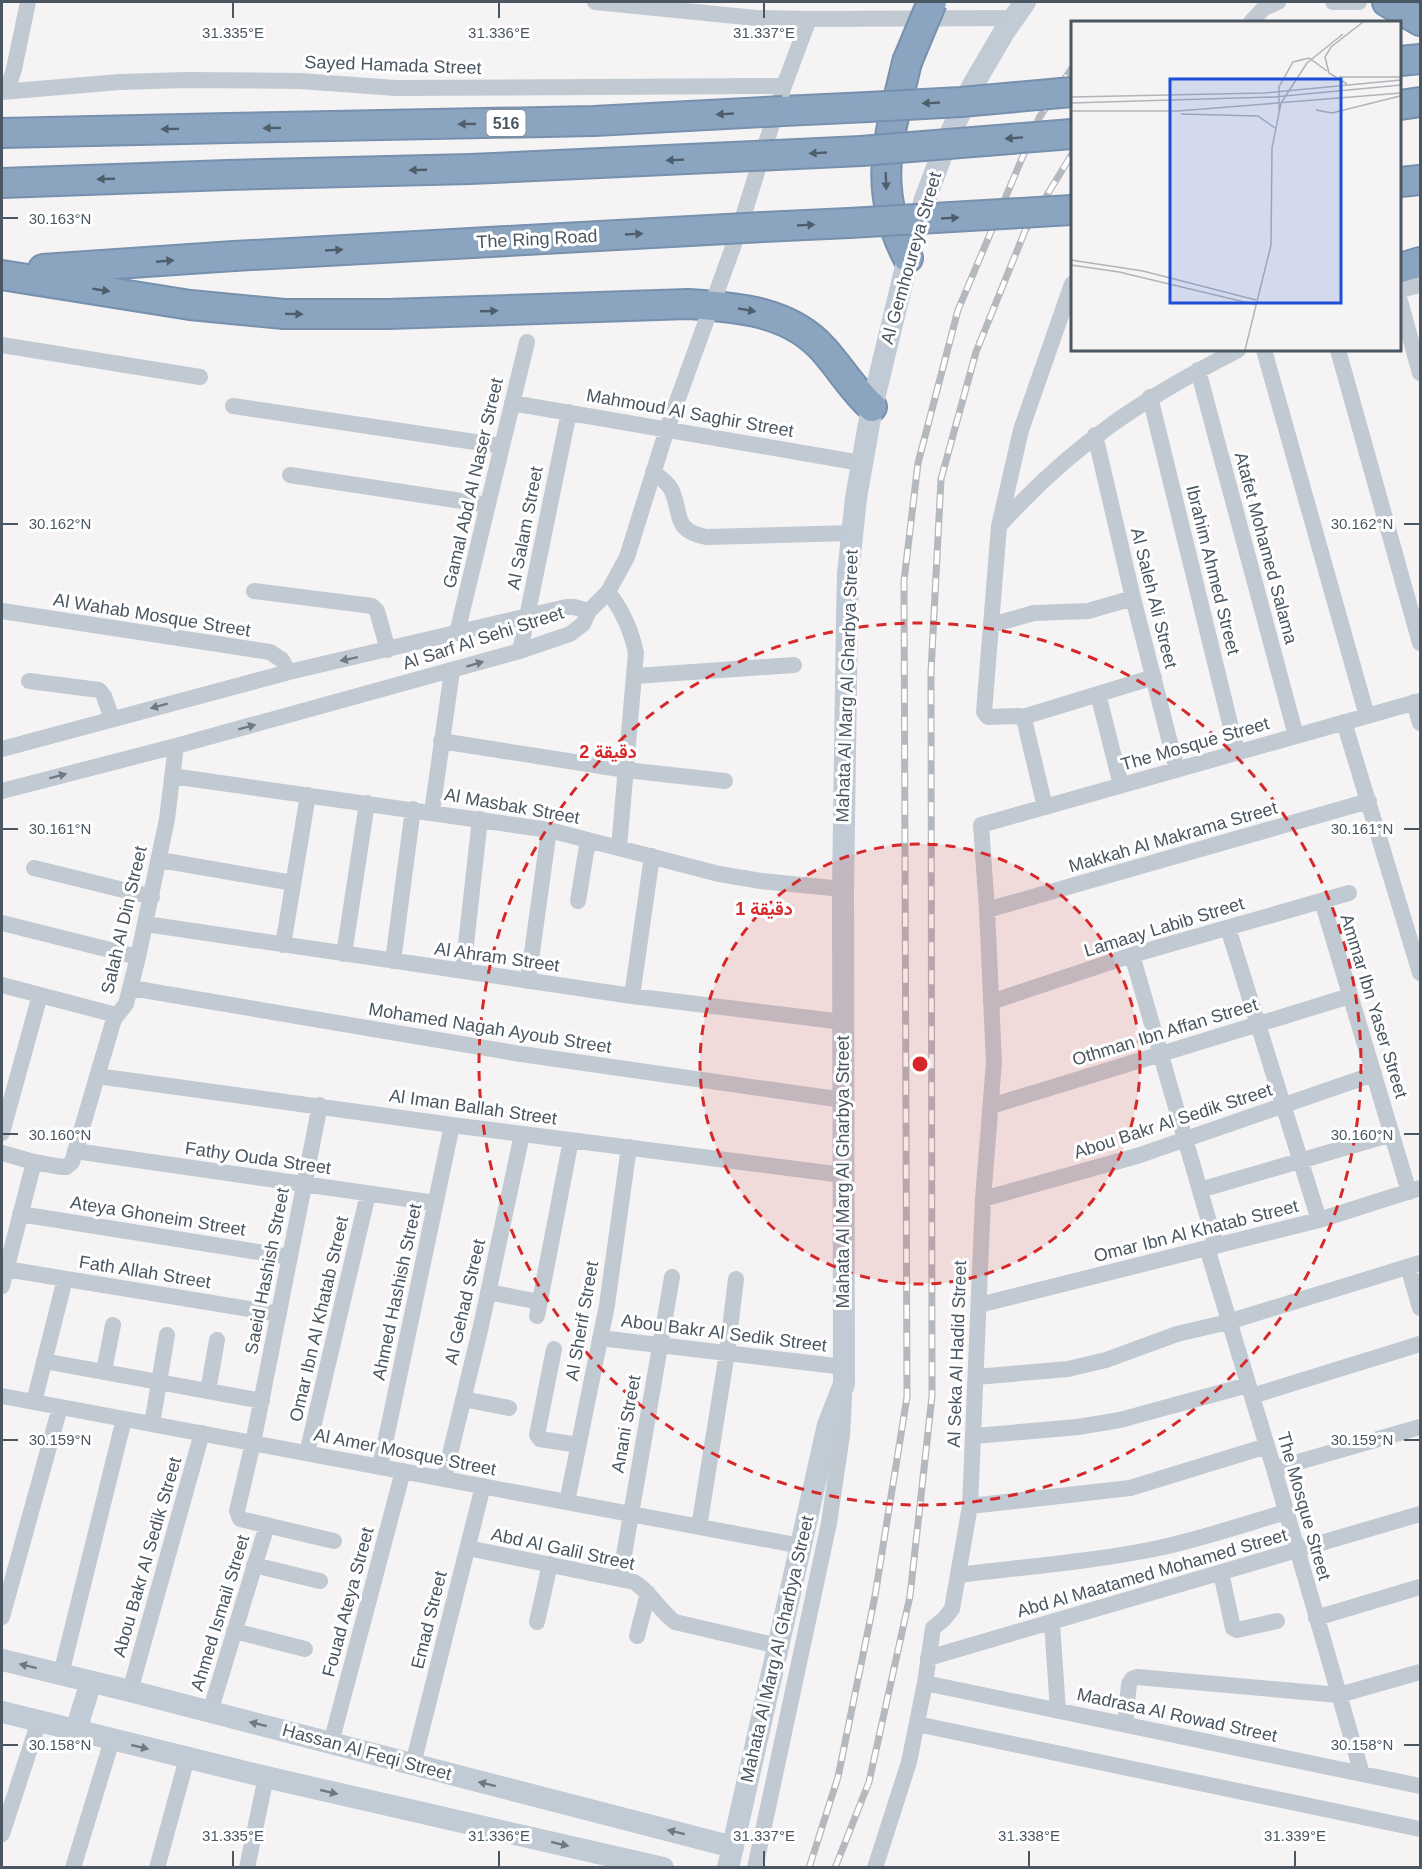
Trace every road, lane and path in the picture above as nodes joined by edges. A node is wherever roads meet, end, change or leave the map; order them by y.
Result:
1 (28, 2) edge
2 (595, 2) edge
3 (932, 2) edge
4 (1274, 2) edge
5 (1334, 2) edge
6 (1359, 2) edge
7 (1388, 2) edge
8 (1020, 10) edge
9 (809, 19) junction
10 (1252, 21) edge
11 (1420, 21) edge
12 (1420, 60) edge
13 (1401, 61) edge
14 (784, 86) junction
15 (4, 91) edge
16 (1071, 92) edge
17 (1420, 102) edge
18 (1401, 105) edge
19 (2, 133) edge
20 (1071, 134) edge
21 (1420, 180) edge
22 (1401, 182) edge
23 (2, 183) edge
24 (1071, 210) edge
25 (908, 258) junction
26 (1420, 261) edge
27 (1401, 268) edge
28 (2, 273) edge
29 (1420, 285) edge
30 (1071, 287) edge
31 (1401, 290) edge
32 (712, 305) junction
33 (1401, 305) edge
34 (527, 342) dead end
35 (2, 345) edge
36 (1234, 351) edge
37 (1264, 351) edge
38 (1338, 351) edge
39 (1198, 370) junction
40 (1420, 373) edge
41 (200, 377) dead end
42 (1150, 397) junction
43 (512, 403) junction
44 (233, 406) dead end
45 (872, 407) junction
46 (568, 412) junction
47 (667, 429) junction
48 (1095, 435) junction
49 (502, 446) junction
50 (861, 463) junction
51 (653, 472) junction
52 (290, 475) dead end
53 (488, 506) junction
54 (999, 526) junction
55 (852, 533) junction
56 (254, 591) dead end
57 (608, 592) junction
58 (1133, 598) junction
59 (590, 610) junction
60 (2, 611) edge
61 (528, 616) junction
62 (992, 625) junction
63 (457, 633) junction
64 (1420, 643) edge
65 (388, 650) junction
66 (520, 651) junction
67 (794, 665) dead end
68 (452, 671) junction
69 (289, 672) junction
70 (635, 676) junction
71 (1154, 677) junction
72 (29, 681) dead end
73 (1098, 694) junction
74 (1417, 702) edge
75 (1367, 716) junction
76 (1023, 717) junction
77 (112, 719) junction
78 (1344, 722) junction
79 (1420, 723) edge
80 (1296, 736) junction
81 (441, 741) junction
82 (176, 746) junction
83 (2, 749) edge
84 (1237, 753) junction
85 (626, 770) junction
86 (1177, 770) junction
87 (172, 776) junction
88 (725, 781) dead end
89 (1121, 785) junction
90 (2, 791) edge
91 (308, 795) junction
92 (1369, 801) junction
93 (367, 803) junction
94 (1045, 807) junction
95 (412, 809) junction
96 (432, 812) junction
97 (480, 819) junction
98 (981, 825) joint
99 (549, 830) junction
100 (588, 840) junction
101 (619, 848) junction
102 (652, 856) junction
103 (160, 860) junction
104 (34, 868) dead end
105 (293, 883) junction
106 (843, 889) junction
107 (1349, 893) dead end
108 (152, 897) junction
109 (578, 901) dead end
110 (1322, 901) junction
111 (987, 910) junction
112 (2, 923) edge
113 (146, 924) junction
114 (1228, 928) junction
115 (283, 945) junction
116 (344, 954) junction
117 (1132, 955) junction
118 (138, 957) junction
119 (393, 961) junction
120 (463, 971) junction
121 (1420, 973) edge
122 (528, 981) junction
123 (2, 985) edge
124 (131, 988) junction
125 (40, 995) junction
126 (632, 996) junction
127 (1350, 996) junction
128 (991, 1002) junction
129 (116, 1015) junction
130 (843, 1022) junction
131 (1258, 1024) junction
132 (1159, 1054) junction
133 (1374, 1074) junction
134 (97, 1076) junction
135 (843, 1100) junction
136 (1284, 1105) junction
137 (320, 1106) junction
138 (992, 1106) junction
139 (452, 1125) junction
140 (2, 1133) edge
141 (522, 1134) junction
142 (1392, 1134) junction
143 (1185, 1138) junction
144 (572, 1140) junction
145 (629, 1147) junction
146 (75, 1151) junction
147 (2, 1153) edge
148 (1301, 1161) junction
149 (34, 1162) junction
150 (843, 1175) junction
151 (304, 1184) junction
152 (1200, 1190) junction
153 (1415, 1190) edge
154 (368, 1194) junction
155 (983, 1200) junction
156 (435, 1203) junction
157 (1319, 1220) junction
158 (13, 1222) edge
159 (1212, 1247) junction
160 (290, 1257) junction
161 (1414, 1265) edge
162 (6, 1269) junction
163 (672, 1277) dead end
164 (65, 1279) junction
165 (736, 1280) dead end
166 (2, 1286) edge
167 (488, 1292) junction
168 (979, 1305) junction
169 (1420, 1308) edge
170 (279, 1314) junction
171 (1228, 1322) junction
172 (113, 1325) dead end
173 (166, 1335) dead end
174 (600, 1338) junction
175 (217, 1340) dead end
176 (1420, 1344) edge
177 (660, 1345) junction
178 (554, 1349) dead end
179 (727, 1353) junction
180 (45, 1361) junction
181 (104, 1371) junction
182 (844, 1375) junction
183 (976, 1377) junction
184 (159, 1382) junction
185 (208, 1391) junction
186 (1250, 1391) junction
187 (2, 1396) edge
188 (463, 1399) junction
189 (262, 1401) junction
190 (34, 1402) junction
191 (60, 1407) junction
192 (509, 1408) dead end
193 (124, 1419) junction
194 (152, 1424) junction
195 (1420, 1426) edge
196 (202, 1433) junction
197 (974, 1436) junction
198 (253, 1443) junction
199 (578, 1445) junction
200 (1267, 1446) junction
201 (308, 1453) junction
202 (380, 1467) junction
203 (1274, 1469) junction
204 (403, 1471) junction
205 (444, 1479) junction
206 (483, 1486) junction
207 (567, 1502) junction
208 (970, 1506) junction
209 (1286, 1512) junction
210 (630, 1514) junction
211 (1420, 1514) edge
212 (267, 1525) junction
213 (699, 1527) junction
214 (334, 1541) dead end
215 (801, 1546) junction
216 (468, 1548) junction
217 (1296, 1551) junction
218 (550, 1564) junction
219 (254, 1565) junction
220 (1221, 1573) junction
221 (958, 1575) junction
222 (620, 1578) junction
223 (320, 1581) dead end
224 (1420, 1587) edge
225 (648, 1593) junction
226 (2, 1617) edge
227 (1316, 1618) junction
228 (1277, 1621) dead end
229 (537, 1622) dead end
230 (1052, 1623) junction
231 (234, 1631) junction
232 (637, 1635) dead end
233 (778, 1646) junction
234 (305, 1649) dead end
235 (928, 1658) junction
236 (2, 1660) edge
237 (61, 1674) junction
238 (1420, 1676) edge
239 (91, 1682) junction
240 (925, 1683) junction
241 (130, 1691) junction
242 (1339, 1695) junction
243 (1058, 1711) junction
244 (2, 1712) edge
245 (210, 1712) junction
246 (39, 1721) junction
247 (917, 1724) junction
248 (1125, 1724) junction
249 (76, 1730) junction
250 (112, 1740) junction
251 (330, 1743) junction
252 (187, 1758) junction
253 (413, 1764) junction
254 (1362, 1774) junction
255 (266, 1778) junction
256 (1420, 1786) edge
257 (1420, 1829) edge
258 (2, 1834) edge
259 (730, 1857) edge
260 (756, 1867) edge
261 (73, 1868) edge
262 (157, 1868) edge
263 (247, 1868) edge
264 (663, 1868) edge
265 (875, 1868) edge

1 - 15 street
2 - 9 street
3 -> 25 highway, bridge
4 - 10 street
5 - 6 street
7 - 11 highway
8 - 9 street
8 - 25 main road, Al Gemhoureya Street
9 - 14 street
12 - 13 highway
14 - 15 street, Sayed Hamada Street
14 - 32 street
16 -> 19 highway, 516, bridge
17 - 18 highway
20 -> 23 highway, bridge
21 - 22 highway
28 -> 24 highway, The Ring Road, bridge
25 - 45 main road, Al Gemhoureya Street
26 - 27 highway
28 -> 32 highway
29 - 31 street
30 - 54 street
32 -> 45 highway
32 - 47 street
33 - 40 street
34 - 43 street, Gamal Abd Al Naser Street
35 - 41 street
36 - 39 street
37 - 75 street
38 - 64 street
39 - 42 street
39 - 80 street, Atafet Mohamed Salama
42 - 48 street
42 - 84 street, Ibrahim Ahmed Street
43 - 46 street, Mahmoud Al Saghir Street
43 - 49 street, Gamal Abd Al Naser Street
44 - 49 street
45 - 50 main road, Al Gemhoureya Street
46 - 47 street, Mahmoud Al Saghir Street
46 - 61 street, Al Salam Street
47 - 50 street, Mahmoud Al Saghir Street
47 - 51 street
48 - 54 street
48 - 58 street, Al Saleh Ali Street
49 - 53 street, Gamal Abd Al Naser Street
50 - 55 main road, Mahata Al Marg Al Gharbya Street
51 - 55 street
51 - 57 street
52 - 53 street
53 - 63 street, Gamal Abd Al Naser Street
54 - 62 street
55 - 106 main road, Mahata Al Marg Al Gharbya Street
56 - 65 street
57 - 59 street
57 - 70 street
58 - 62 street
58 - 71 street, Al Saleh Ali Street
59 - 61 street, Al Sarf Al Sehi Street
59 - 66 street, Al Sarf Al Sehi Street
60 - 69 street, Al Wahab Mosque Street
61 - 63 street, Al Sarf Al Sehi Street
61 - 66 street, Al Salam Street
62 - 76 street
63 - 65 street, Al Sarf Al Sehi Street
65 -> 69 street, Al Sarf Al Sehi Street
68 -> 66 street, Al Sarf Al Sehi Street
67 - 70 street
68 - 81 street
82 -> 68 street, Al Sarf Al Sehi Street
69 -> 77 street, Al Sarf Al Sehi Street
70 - 85 street
71 - 73 street
71 - 86 street, Al Saleh Ali Street
72 - 77 street
73 - 76 street
73 - 89 street
74 - 75 street, The Mosque Street
74 - 79 street
75 - 78 street, The Mosque Street
76 - 94 street
77 - 83 street, Al Sarf Al Sehi Street
78 - 80 street, The Mosque Street
78 - 92 street
80 - 84 street, The Mosque Street
81 - 85 street
81 - 96 street
82 - 87 street, Salah Al Din Street
90 -> 82 street, Al Sarf Al Sehi Street
84 - 86 street, The Mosque Street
85 - 88 street
85 - 101 street
86 - 89 street, The Mosque Street
87 - 91 street, Al Masbak Street
87 - 103 street, Salah Al Din Street
89 - 94 street, The Mosque Street
91 - 93 street, Al Masbak Street
91 - 105 street
92 - 111 street, Makkah Al Makrama Street
92 - 121 street
93 - 95 street, Al Masbak Street
93 - 116 street
94 - 98 street, The Mosque Street
95 - 96 street, Al Masbak Street
95 - 119 street
96 - 97 street, Al Masbak Street
97 - 99 street, Al Masbak Street
97 - 120 street
98 - 111 street, Al Seka Al Hadid Street
99 - 100 street, Al Masbak Street
99 - 122 street
100 - 101 street, Al Masbak Street
100 - 109 street
101 - 102 street, Al Masbak Street
102 - 106 street, Al Masbak Street
102 - 126 street
103 - 105 street
103 - 108 street, Salah Al Din Street
104 - 108 street
105 - 115 street
106 - 130 main road, Mahata Al Marg Al Gharbya Street
107 - 110 street, Lamaay Labib Street
108 - 113 street, Salah Al Din Street
110 - 114 street, Lamaay Labib Street
110 - 127 street, Ammar Ibn Yaser Street
111 - 128 street, Al Seka Al Hadid Street
112 - 118 street
113 - 115 street, Al Ahram Street
113 - 118 street, Salah Al Din Street
114 - 117 street, Lamaay Labib Street
114 - 131 street
115 - 116 street, Al Ahram Street
116 - 119 street, Al Ahram Street
117 - 128 street, Lamaay Labib Street
117 - 132 street, The Mosque Street
118 - 124 street, Salah Al Din Street
119 - 120 street, Al Ahram Street
120 - 122 street, Al Ahram Street
122 - 126 street, Al Ahram Street
123 - 125 street
124 - 129 street, Salah Al Din Street
124 - 135 street, Mohamed Nagah Ayoub Street
125 - 129 street
125 - 140 street
126 - 130 street, Al Ahram Street
127 - 131 street, Othman Ibn Affan Street
127 - 133 street, Ammar Ibn Yaser Street
128 - 138 street, Al Seka Al Hadid Street
129 - 134 street, Salah Al Din Street
130 - 135 main road, Mahata Al Marg Al Gharbya Street
131 - 132 street, Othman Ibn Affan Street
131 - 136 street
132 - 138 street, Othman Ibn Affan Street
132 - 143 street, The Mosque Street
133 - 136 street, Abou Bakr Al Sedik Street
133 - 142 street, Ammar Ibn Yaser Street
134 - 137 street, Al Iman Ballah Street
134 - 146 street, Salah Al Din Street
135 - 150 main road, Mahata Al Marg Al Gharbya Street
136 - 143 street, Abou Bakr Al Sedik Street
136 - 148 street
137 - 139 street, Al Iman Ballah Street
137 - 151 street, Saeid Hashish Street
138 - 155 street, Al Seka Al Hadid Street
139 - 141 street, Al Iman Ballah Street
139 - 156 street, Ahmed Hashish Street
141 - 144 street, Al Iman Ballah Street
141 - 167 street, Al Gehad Street
142 - 148 street
142 - 153 street, Ammar Ibn Yaser Street
143 - 152 street, The Mosque Street
143 - 155 street, Abou Bakr Al Sedik Street
144 - 145 street, Al Iman Ballah Street
144 - 167 street
145 - 150 street, Al Iman Ballah Street
145 - 174 street, Al Sherif Street
146 - 149 street
146 - 151 street, Fathy Ouda Street
147 - 149 street
148 - 152 street
148 - 157 street
149 - 158 street
150 - 182 main road, Mahata Al Marg Al Gharbya Street
151 - 154 street, Fathy Ouda Street
151 - 160 street, Saeid Hashish Street
152 - 159 street, The Mosque Street
153 - 157 street, Omar Ibn Al Khatab Street
154 - 156 street, Fathy Ouda Street
154 - 201 street, Omar Ibn Al Khatab Street
155 - 168 street, Al Seka Al Hadid Street
156 - 202 street, Ahmed Hashish Street
157 - 159 street, Omar Ibn Al Khatab Street
158 - 160 street, Ateya Ghoneim Street
158 - 162 street
159 - 168 street, Omar Ibn Al Khatab Street
159 - 171 street, The Mosque Street
160 - 170 street, Saeid Hashish Street
161 - 169 street
161 - 171 street
162 - 164 street, Fath Allah Street
162 - 166 street
163 - 177 street, Anani Street
164 - 170 street, Fath Allah Street
164 - 180 street
165 - 179 street
167 - 188 street, Al Gehad Street
168 - 183 street, Al Seka Al Hadid Street
170 - 189 street, Saeid Hashish Street
171 - 183 street
171 - 186 street, The Mosque Street
172 - 181 street
173 - 184 street
174 - 177 street, Abou Bakr Al Sedik Street
174 - 199 street, Al Sherif Street
175 - 185 street
176 - 186 street
177 - 179 street, Abou Bakr Al Sedik Street
177 - 210 street, Anani Street
178 - 199 street
179 - 182 street, Abou Bakr Al Sedik Street
179 - 213 street
180 - 181 street
180 - 190 street
181 - 184 street
182 - 215 main road, Mahata Al Marg Al Gharbya Street
182 - 260 street
183 - 197 street, Al Seka Al Hadid Street
184 - 185 street
184 - 194 street
185 - 189 street
186 - 197 street
186 - 200 street, The Mosque Street
187 - 190 street, Al Amer Mosque Street
188 - 192 street
188 - 205 street, Al Gehad Street
189 - 198 street, Saeid Hashish Street
190 - 191 street, Al Amer Mosque Street
191 - 193 street, Al Amer Mosque Street
191 - 226 street
193 - 194 street, Al Amer Mosque Street
193 - 237 street
194 - 196 street, Al Amer Mosque Street
195 - 203 street
196 - 198 street, Al Amer Mosque Street
196 - 241 street, Abou Bakr Al Sedik Street
197 - 208 street, Al Seka Al Hadid Street
198 - 201 street, Al Amer Mosque Street
198 - 212 street, Saeid Hashish Street
199 - 207 street, Al Sherif Street
200 - 203 street, The Mosque Street
200 - 208 street
201 - 202 street, Al Amer Mosque Street
202 - 204 street, Al Amer Mosque Street
203 - 209 street, The Mosque Street
204 - 205 street, Al Amer Mosque Street
204 - 251 street, Fouad Ateya Street
205 - 206 street, Al Amer Mosque Street
206 - 207 street, Al Amer Mosque Street
206 - 216 street, Emad Street
207 - 210 street, Al Amer Mosque Street
208 - 221 street, Al Seka Al Hadid Street
209 - 217 street, The Mosque Street
209 - 221 street
210 - 213 street, Al Amer Mosque Street
210 - 222 street, Anani Street
211 - 217 street, Abd Al Maatamed Mohamed Street
212 - 214 street
212 - 219 street, Ahmed Ismail Street
213 - 215 street, Al Amer Mosque Street
215 - 233 main road, Mahata Al Marg Al Gharbya Street
216 - 218 street, Abd Al Galil Street
216 - 253 street, Emad Street
217 - 220 street, Abd Al Maatamed Mohamed Street
217 - 227 street, The Mosque Street
218 - 222 street, Abd Al Galil Street
218 - 229 street
219 - 223 street
219 - 231 street, Ahmed Ismail Street
220 - 228 street
220 - 230 street, Abd Al Maatamed Mohamed Street
221 - 235 street, Al Seka Al Hadid Street
222 - 225 street, Abd Al Galil Street
224 - 227 street
225 - 232 street
225 - 233 street
227 - 242 street, The Mosque Street
230 - 235 street, Abd Al Maatamed Mohamed Street
230 - 243 street
231 - 234 street
231 - 245 street, Ahmed Ismail Street
233 - 259 main road, Mahata Al Marg Al Gharbya Street
235 - 240 street, Al Seka Al Hadid Street
237 -> 236 main road, Hassan Al Feqi Street
237 - 239 main road, Hassan Al Feqi Street
238 - 242 street
239 - 241 main road, Hassan Al Feqi Street
239 - 249 main road
240 - 243 street, Madrasa Al Rowad Street
240 - 247 street, Al Seka Al Hadid Street
241 - 245 main road, Hassan Al Feqi Street
242 - 248 street
242 - 254 street, The Mosque Street
243 - 248 street, Madrasa Al Rowad Street
244 - 246 main road
251 -> 245 main road, Hassan Al Feqi Street
246 - 249 main road
246 - 258 street
247 - 257 street
247 - 265 street, Al Seka Al Hadid Street
248 - 254 street, Madrasa Al Rowad Street
249 - 250 main road
250 -> 252 main road
250 - 261 street
251 - 253 main road, Hassan Al Feqi Street
252 - 255 main road
252 - 262 street
259 -> 253 main road, Hassan Al Feqi Street
254 - 256 street, Madrasa Al Rowad Street
255 - 263 street
255 -> 264 main road

